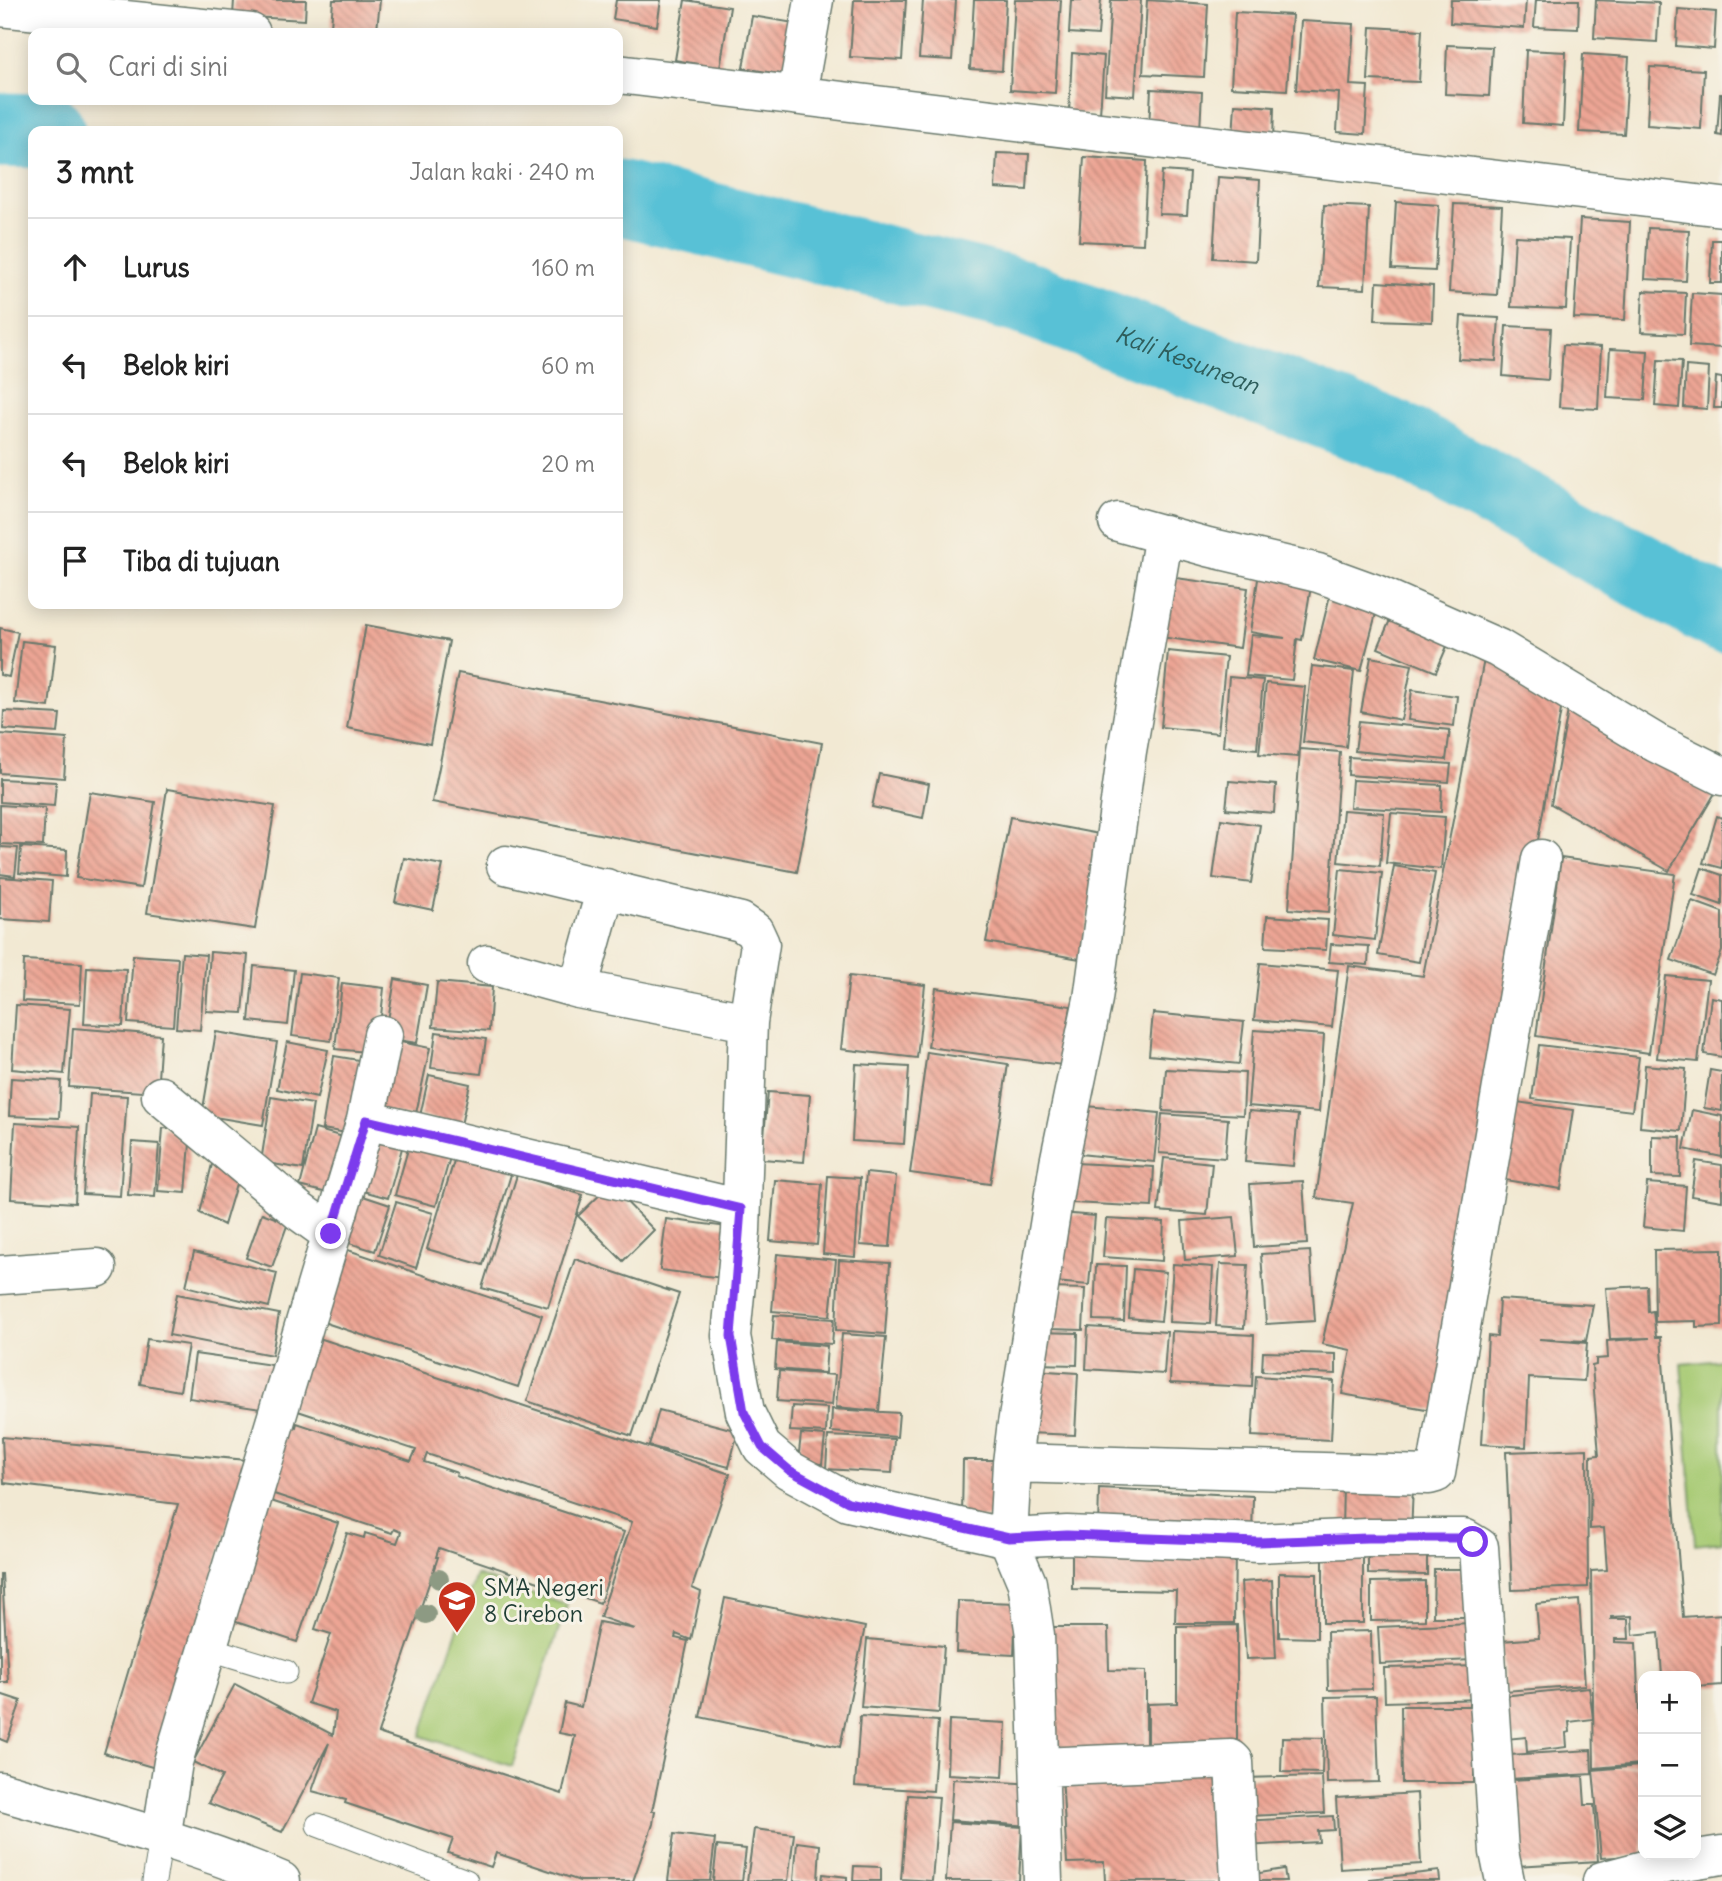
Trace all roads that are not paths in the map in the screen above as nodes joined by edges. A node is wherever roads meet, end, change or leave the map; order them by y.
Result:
1 (814, 0) edge
2 (25, 6) edge
3 (209, 28) edge
4 (623, 75) edge
5 (797, 95) junction
6 (1722, 207) edge
7 (1118, 523) dead end
8 (1164, 534) junction
9 (1722, 776) edge
10 (1541, 859) dead end
11 (506, 865) dead end
12 (606, 888) junction
13 (487, 964) dead end
14 (578, 989) junction
15 (748, 1021) junction
16 (383, 1035) dead end
17 (161, 1096) dead end
18 (366, 1120) junction
19 (741, 1209) junction
20 (331, 1234) junction
21 (97, 1268) dead end
22 (0, 1275) edge
23 (1012, 1463) junction
24 (1009, 1538) junction
25 (207, 1647) junction
26 (286, 1672) dead end
27 (1040, 1767) junction
28 (0, 1791) edge
29 (318, 1825) dead end
30 (161, 1839) junction
31 (1722, 1855) edge
32 (1668, 1873) edge
33 (154, 1881) edge
34 (281, 1881) edge
35 (466, 1881) edge
36 (1043, 1881) edge
37 (1240, 1881) edge
38 (1505, 1881) edge
39 (1602, 1881) edge

1 - 5 street
2 - 3 street
4 - 5 street
5 - 6 street
7 - 8 street
8 - 9 street
8 - 23 street
10 - 23 street
11 - 12 street
12 - 14 street
12 - 15 street
13 - 14 street
14 - 15 street
15 - 19 street
16 - 18 street
17 - 20 street
18 - 19 street
18 - 20 street
19 - 24 street
20 - 25 street
21 - 22 street
23 - 24 street
24 - 27 street
24 - 38 street
25 - 26 lane
25 - 30 street
27 - 36 street
27 - 37 street
28 - 30 street
29 - 35 lane
30 - 33 lane
30 - 34 street
31 - 32 street
32 - 39 street

